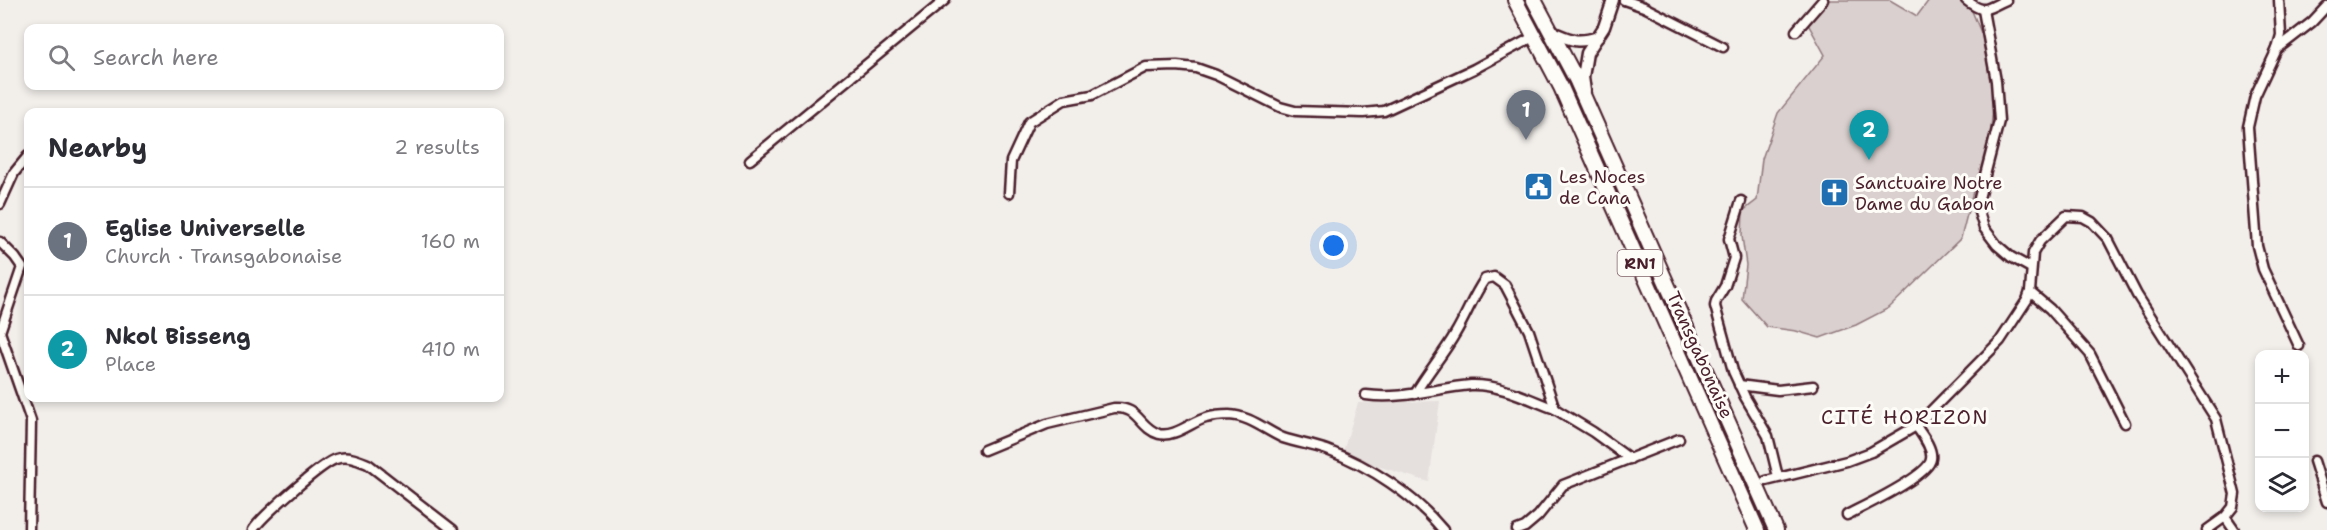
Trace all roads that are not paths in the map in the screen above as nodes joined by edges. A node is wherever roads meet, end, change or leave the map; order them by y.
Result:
1 (945, 0) edge
2 (1515, 0) edge
3 (1534, 0) edge
4 (1613, 0) edge
5 (1624, 0) edge
6 (1822, 0) edge
7 (1966, 0) edge
8 (2006, 0) edge
9 (2279, 0) edge
10 (2327, 6) edge
11 (1983, 10) junction
12 (1796, 31) dead end
13 (1552, 32) junction
14 (1535, 36) junction
15 (1598, 36) junction
16 (1723, 47) dead end
17 (2277, 49) junction
18 (1586, 103) junction
19 (750, 160) dead end
20 (24, 161) edge
21 (1010, 193) dead end
22 (1741, 201) dead end
23 (0, 204) edge
24 (0, 242) edge
25 (2031, 268) junction
26 (2030, 292) junction
27 (2299, 346) dead end
28 (1739, 385) junction
29 (1813, 387) dead end
30 (1415, 394) junction
31 (1366, 395) dead end
32 (24, 401) edge
33 (24, 402) edge
34 (1555, 409) junction
35 (2125, 423) dead end
36 (1916, 426) junction
37 (1679, 439) dead end
38 (984, 450) dead end
39 (1630, 459) junction
40 (2314, 461) dead end
41 (1778, 477) junction
42 (1766, 481) dead end
43 (2327, 502) edge
44 (1847, 515) dead end
45 (2224, 517) junction
46 (28, 530) edge
47 (253, 530) edge
48 (453, 530) edge
49 (1443, 530) edge
50 (1517, 530) edge
51 (1757, 530) edge
52 (1776, 530) edge
53 (2207, 530) edge
54 (2234, 530) edge

1 - 19 street
2 - 14 highway, Transgabonaise / RN1
3 - 13 highway, Transgabonaise / RN1
4 - 15 street
5 - 16 street
6 - 12 street
7 - 11 street
8 - 11 street
9 - 17 street
10 - 17 street
11 - 25 street
13 - 15 street
13 - 18 highway, Transgabonaise / RN1
14 - 21 street
14 - 51 highway, Transgabonaise / RN1
15 - 18 street
17 - 27 street
18 - 52 highway, Transgabonaise / RN1
20 - 23 street
22 - 28 street
24 - 32 street
25 - 26 street
25 - 45 street
26 - 35 street
26 - 36 street
28 - 29 street
28 - 41 street
30 - 31 street
30 - 34 street
30 - 34 street
33 - 46 street
34 - 39 street
36 - 41 street
36 - 44 street
37 - 39 street
38 - 49 street
39 - 50 street
40 - 43 street
41 - 42 street
45 - 53 street
45 - 54 street
47 - 48 street

